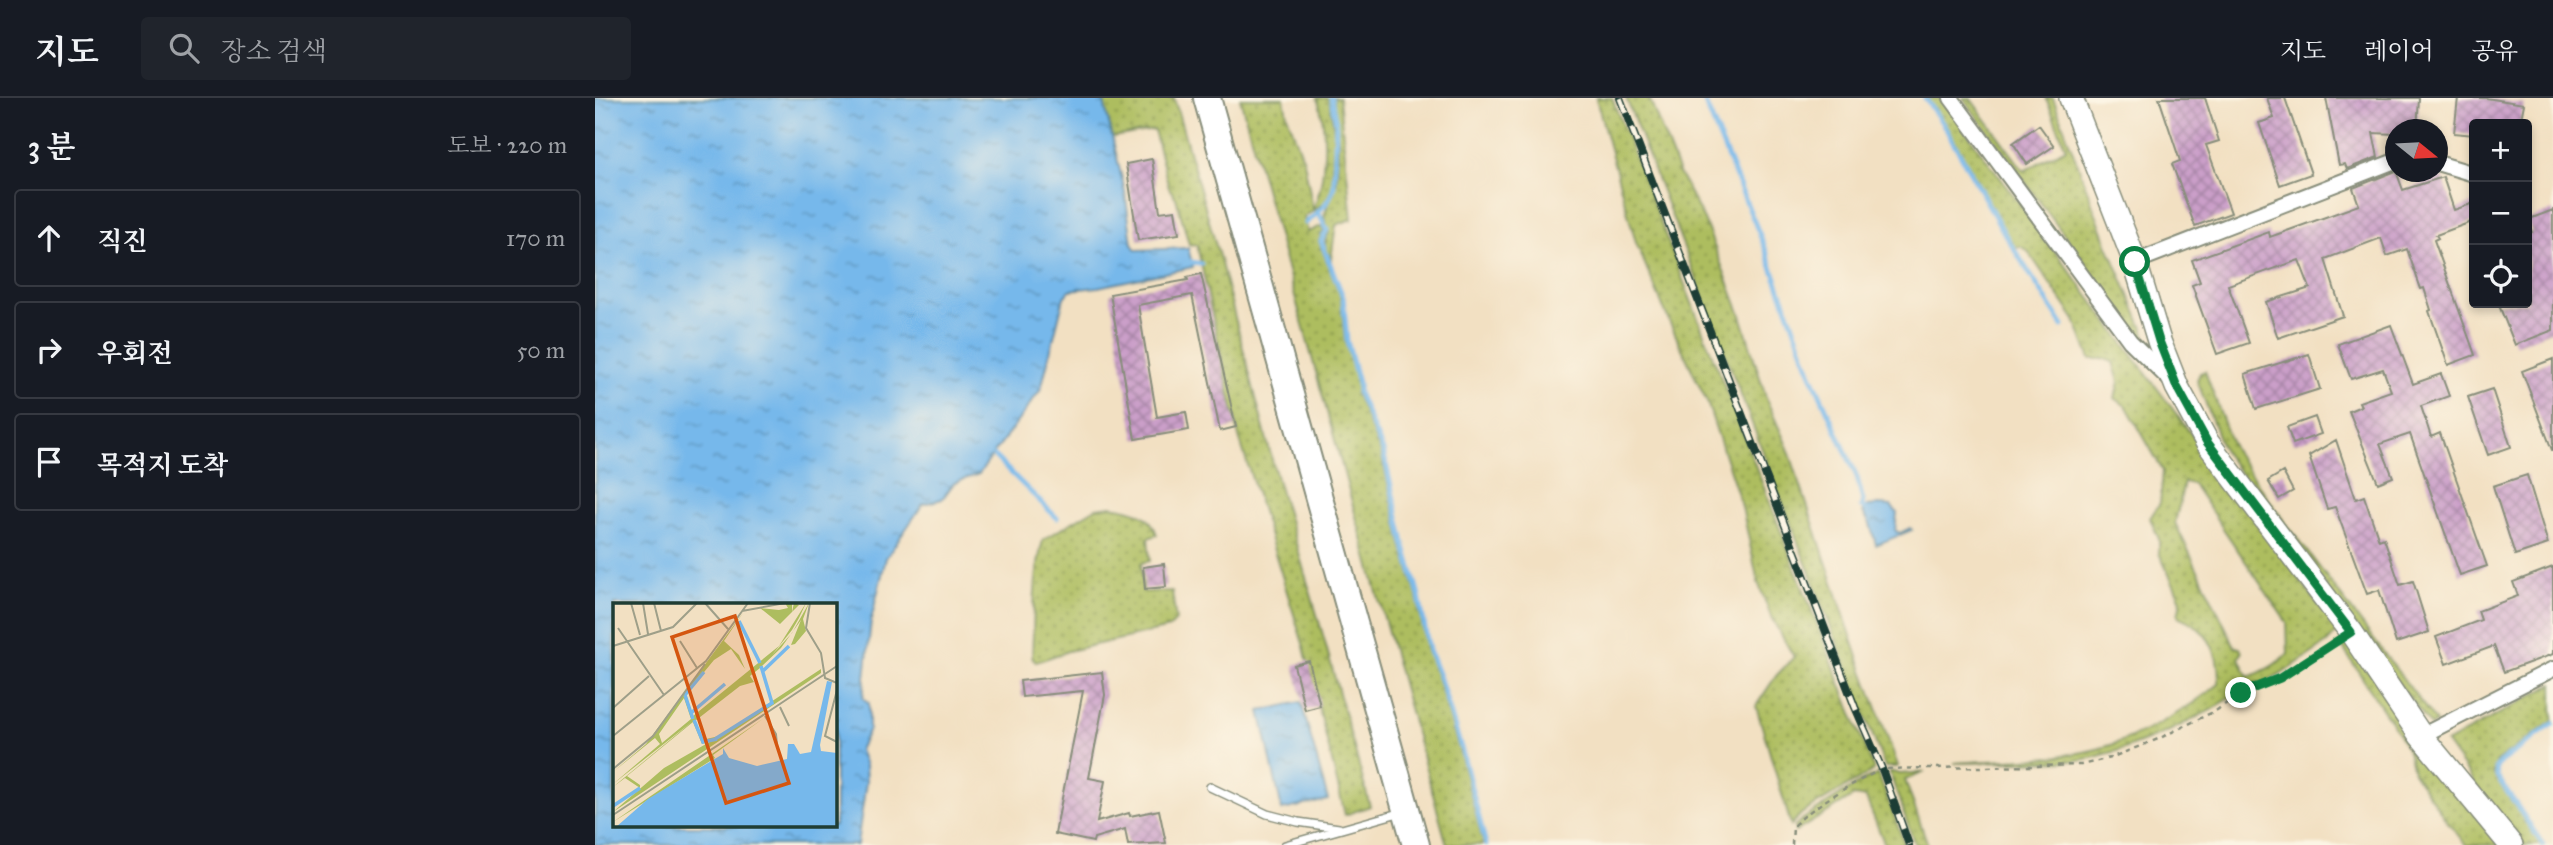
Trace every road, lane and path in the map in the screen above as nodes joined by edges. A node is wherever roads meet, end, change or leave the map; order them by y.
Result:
1 (1207, 98) edge
2 (1951, 98) edge
3 (2071, 98) edge
4 (2385, 165) edge
5 (2448, 166) edge
6 (2469, 172) edge
7 (2135, 262) junction
8 (2177, 387) junction
9 (2351, 632) junction
10 (2553, 669) edge
11 (2421, 736) junction
12 (1210, 787) dead end
13 (1406, 811) junction
14 (1339, 828) junction
15 (1286, 845) edge
16 (1416, 845) edge
17 (1792, 845) edge
18 (2511, 845) edge

1 - 13 highway
2 - 8 street
3 - 7 main road
4 - 7 street
5 - 6 street
7 - 8 main road
8 - 9 main road
9 - 11 main road
9 - 17 path
10 - 11 street
11 - 18 main road
12 - 14 lane
13 - 14 lane
13 - 16 highway
14 - 15 lane

